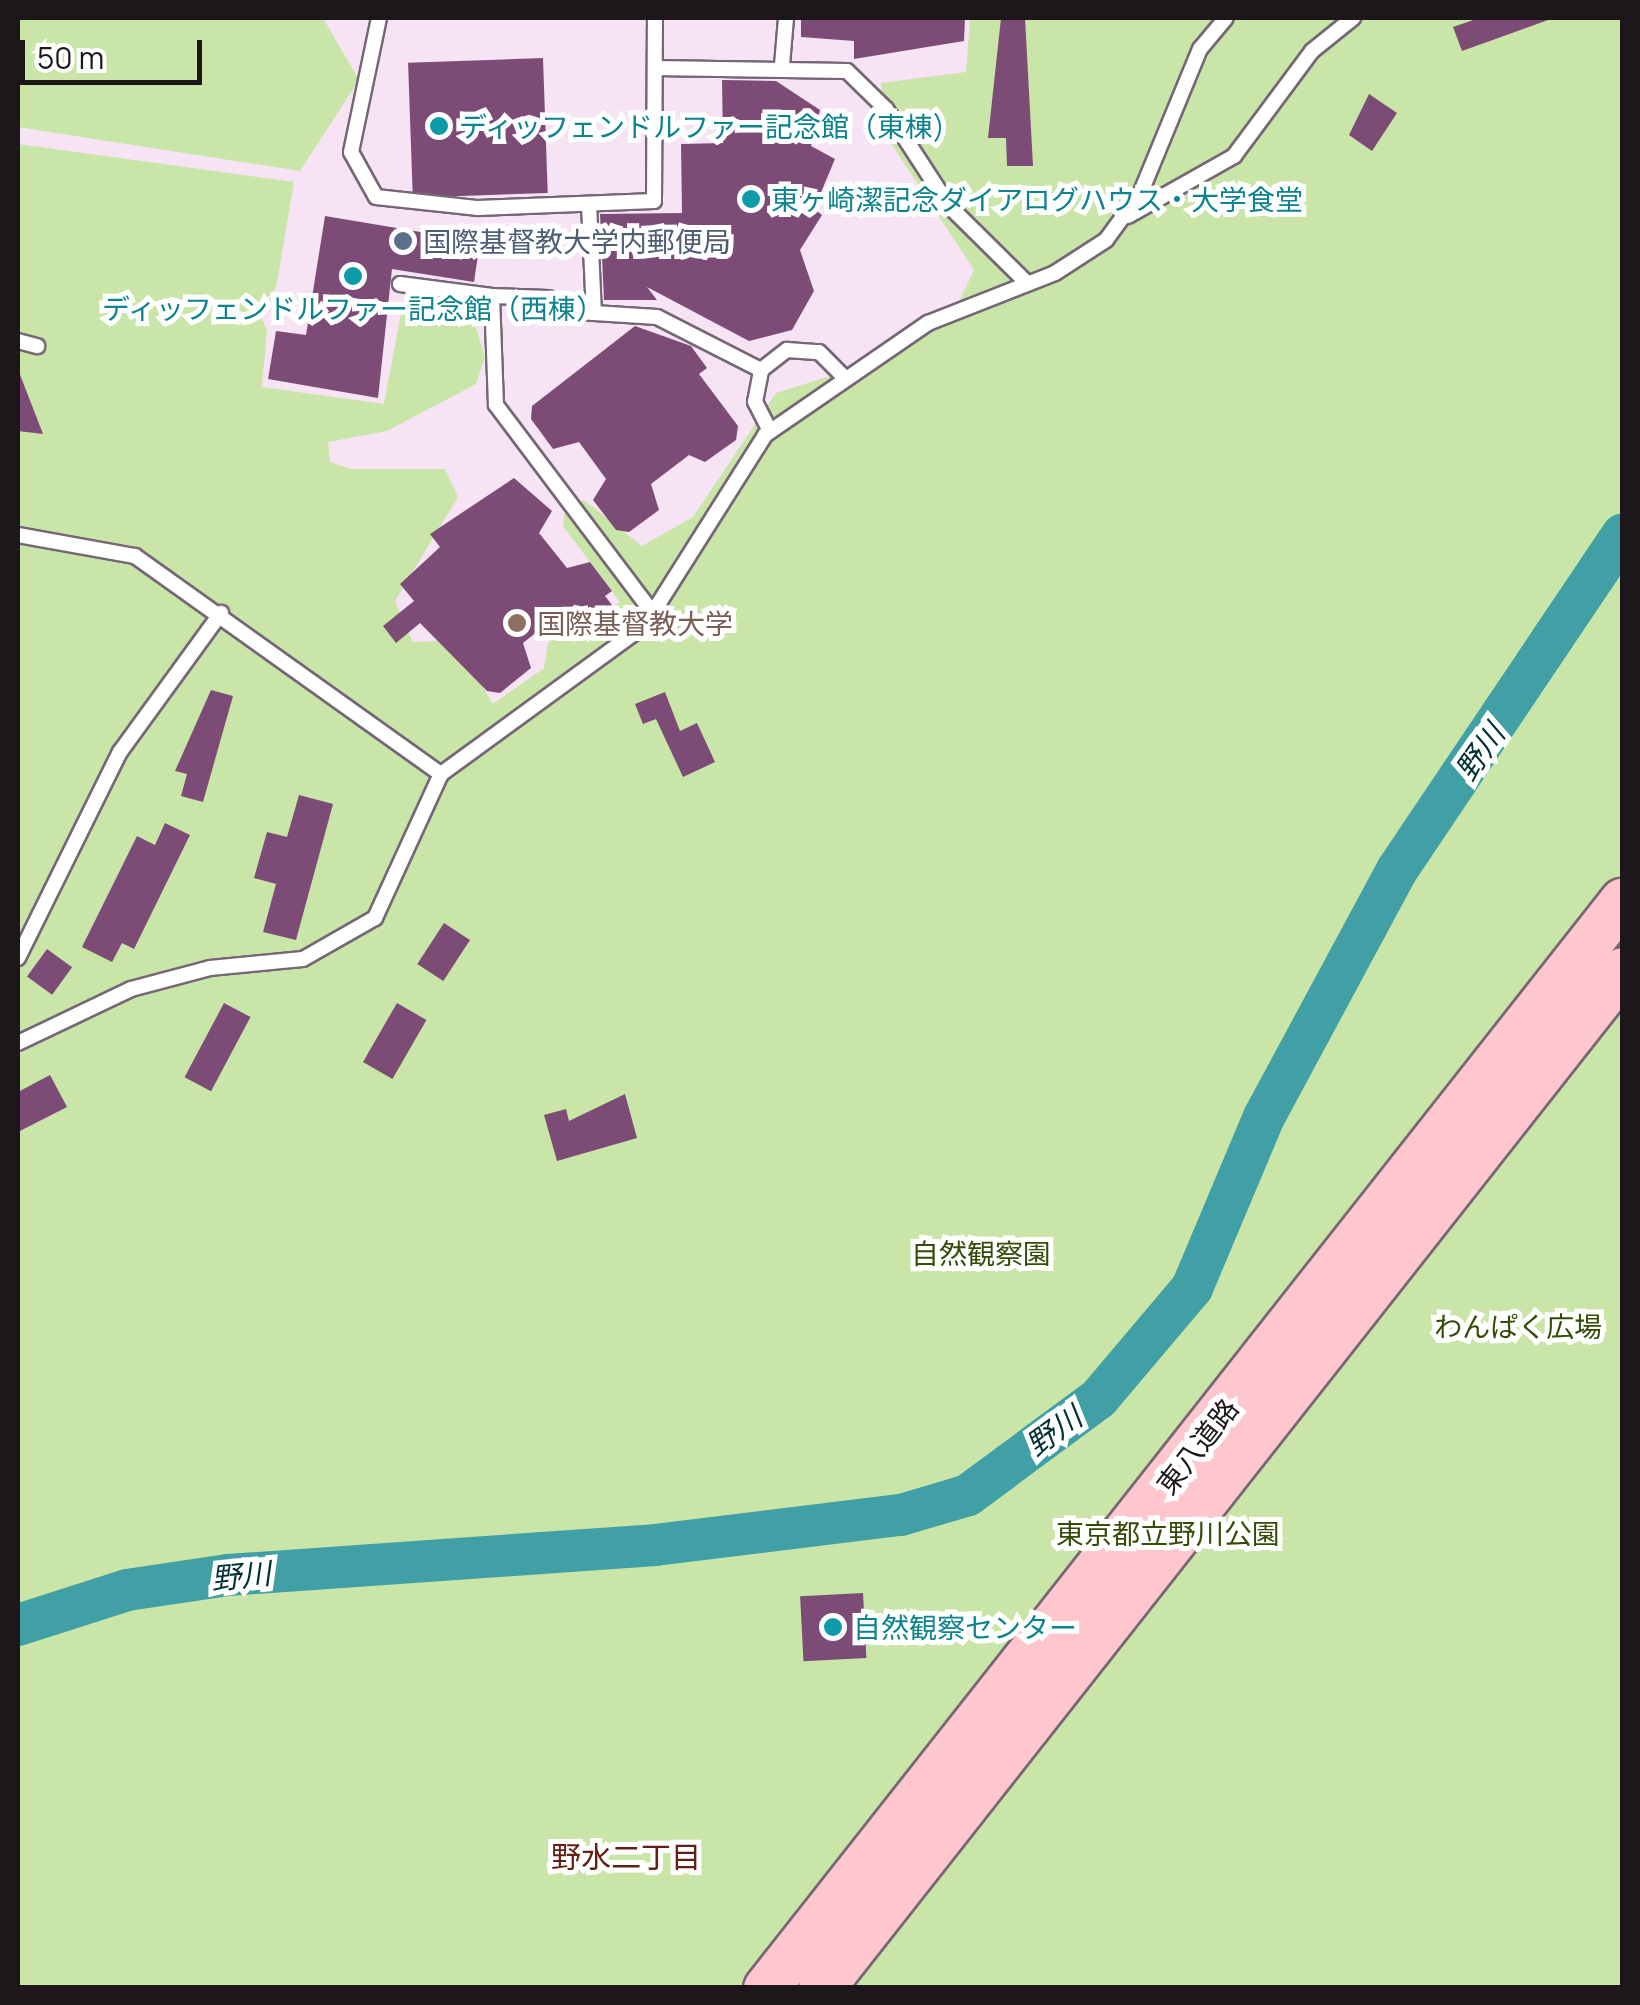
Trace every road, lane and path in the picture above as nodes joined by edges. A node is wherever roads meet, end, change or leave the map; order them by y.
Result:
1 (379, 18) edge
2 (654, 18) edge
3 (786, 18) edge
4 (1226, 18) edge
5 (1354, 18) edge
6 (782, 65) junction
7 (654, 68) junction
8 (589, 204) junction
9 (1128, 216) junction
10 (1028, 283) junction
11 (400, 284) dead end
12 (492, 296) junction
13 (594, 313) junction
14 (18, 342) edge
15 (36, 346) dead end
16 (761, 370) junction
17 (842, 375) junction
18 (770, 430) junction
19 (18, 536) edge
20 (654, 612) junction
21 (220, 613) junction
22 (441, 774) junction
23 (1622, 901) edge
24 (18, 958) edge
25 (1622, 970) edge
26 (18, 1043) edge
27 (766, 1988) edge
28 (822, 1988) edge

1 - 8 lane
2 - 7 lane
3 - 6 lane
4 - 9 lane
5 - 9 lane
6 - 7 lane
6 - 10 lane
7 - 8 lane
8 - 13 lane
9 - 10 lane
10 - 17 lane
11 - 12 lane
12 - 13 lane
12 - 20 lane
13 - 16 lane
14 - 15 lane
16 - 17 lane
16 - 18 lane
17 - 18 lane
18 - 20 lane
19 - 21 lane
20 - 22 lane
21 - 22 lane
21 - 24 lane
22 - 26 lane
23 - 27 main road, 東八道路
25 - 28 main road, 東八道路

